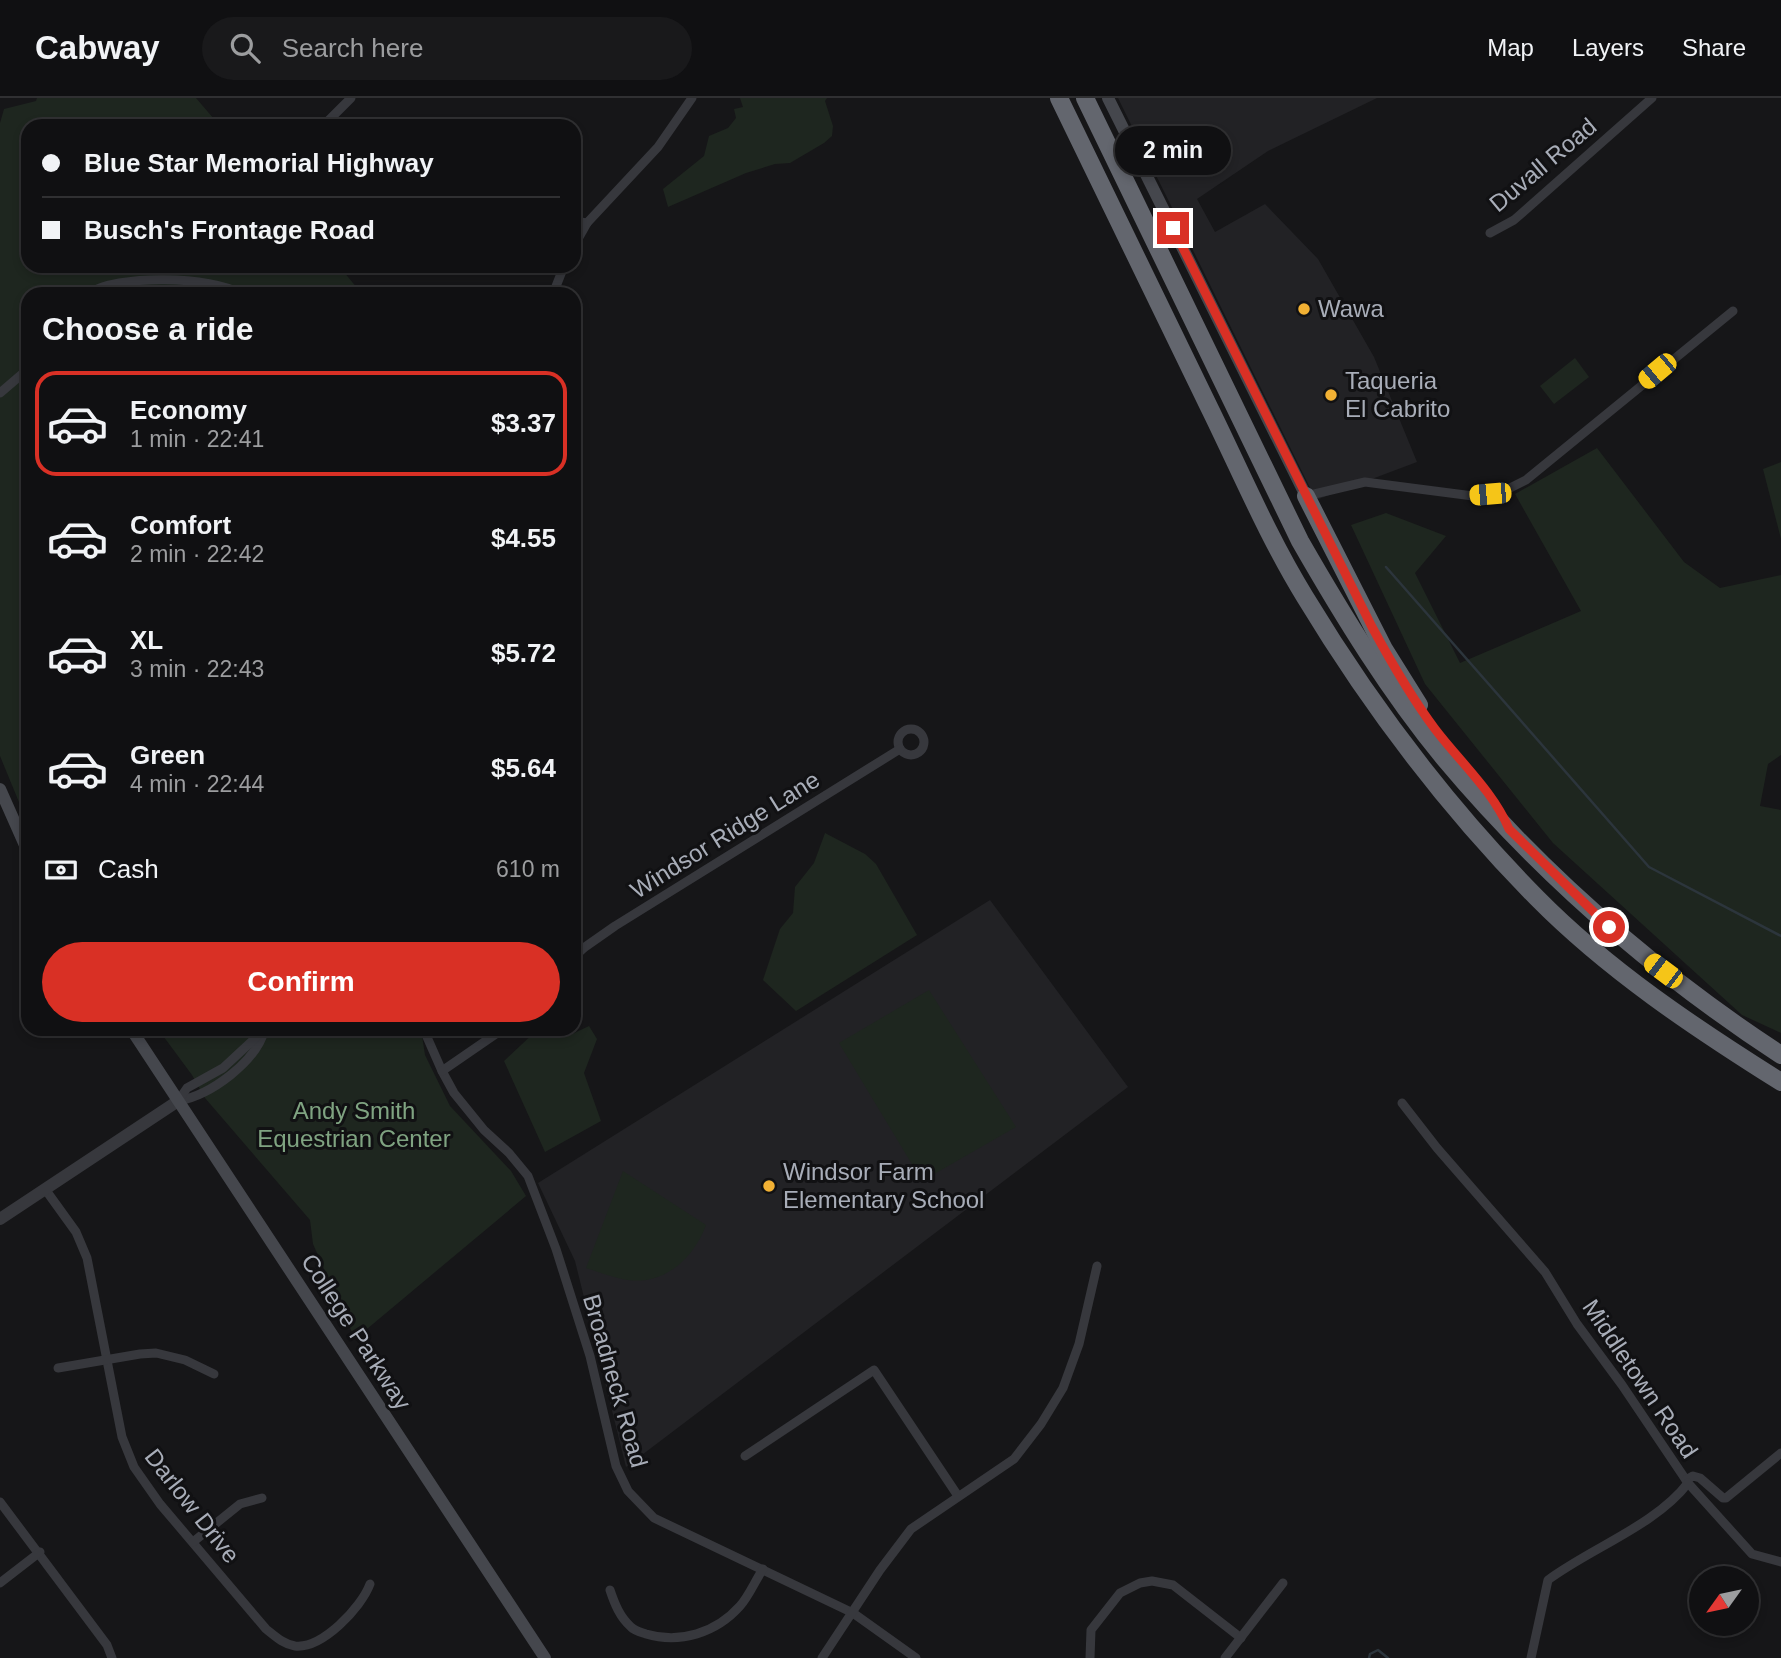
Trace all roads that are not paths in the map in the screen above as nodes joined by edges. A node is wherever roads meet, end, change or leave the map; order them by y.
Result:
1 (351, 98) edge
2 (692, 98) edge
3 (1059, 98) edge
4 (1085, 98) edge
5 (1108, 98) edge
6 (1653, 98) edge
7 (330, 119) edge
8 (581, 222) edge
9 (587, 223) junction
10 (1490, 233) dead end
11 (581, 234) edge
12 (101, 287) edge
13 (224, 287) edge
14 (1733, 311) dead end
15 (21, 374) edge
16 (5, 386) edge
17 (0, 393) edge
18 (1306, 496) junction
19 (900, 749) dead end
20 (0, 789) edge
21 (1509, 829) junction
22 (21, 836) edge
23 (581, 951) edge
24 (136, 1036) edge
25 (257, 1036) edge
26 (428, 1036) edge
27 (493, 1036) edge
28 (1781, 1055) edge
29 (442, 1071) junction
30 (1781, 1082) edge
31 (178, 1101) junction
32 (1402, 1103) dead end
33 (46, 1189) junction
34 (0, 1219) edge
35 (1097, 1266) dead end
36 (108, 1360) junction
37 (58, 1368) dead end
38 (214, 1374) dead end
39 (1781, 1453) edge
40 (745, 1456) dead end
41 (1687, 1481) junction
42 (958, 1496) junction
43 (262, 1498) dead end
44 (0, 1502) edge
45 (193, 1542) junction
46 (40, 1552) junction
47 (1781, 1562) edge
48 (762, 1569) junction
49 (0, 1583) edge
50 (1283, 1583) dead end
51 (370, 1584) dead end
52 (610, 1590) dead end
53 (853, 1613) junction
54 (1241, 1638) junction
55 (113, 1658) edge
56 (545, 1658) edge
57 (821, 1658) edge
58 (916, 1658) edge
59 (1090, 1658) edge
60 (1225, 1658) edge
61 (1531, 1658) edge

1 - 7 street
2 - 9 street
3 - 30 highway
4 - 21 highway
5 - 18 main road
6 - 10 street, Duvall Road
8 - 9 street
9 - 11 street
12 - 13 street
14 - 18 street
15 - 16 street
16 - 17 street
18 - 21 highway
19 - 23 street, Windsor Ridge Lane
20 - 22 main road
21 - 28 highway
24 - 31 main road, College Parkway
25 - 31 street
26 - 29 street, Broadneck Road
27 - 29 street
29 - 48 street, Broadneck Road
31 - 33 street
31 - 56 main road, College Parkway
32 - 41 street, Middletown Road
33 - 34 street
33 - 36 street, Darlow Drive
35 - 42 street
36 - 37 street
36 - 38 street
36 - 45 street, Darlow Drive
39 - 41 street
40 - 42 street
41 - 47 street
41 - 61 street, Middletown Road
42 - 53 street
43 - 45 street
44 - 46 street
45 - 51 street, Darlow Drive
46 - 49 street
46 - 55 street
48 - 52 street
48 - 53 street, Broadneck Road
50 - 54 street
53 - 57 street
53 - 58 street, Broadneck Road
54 - 59 street
54 - 60 street

